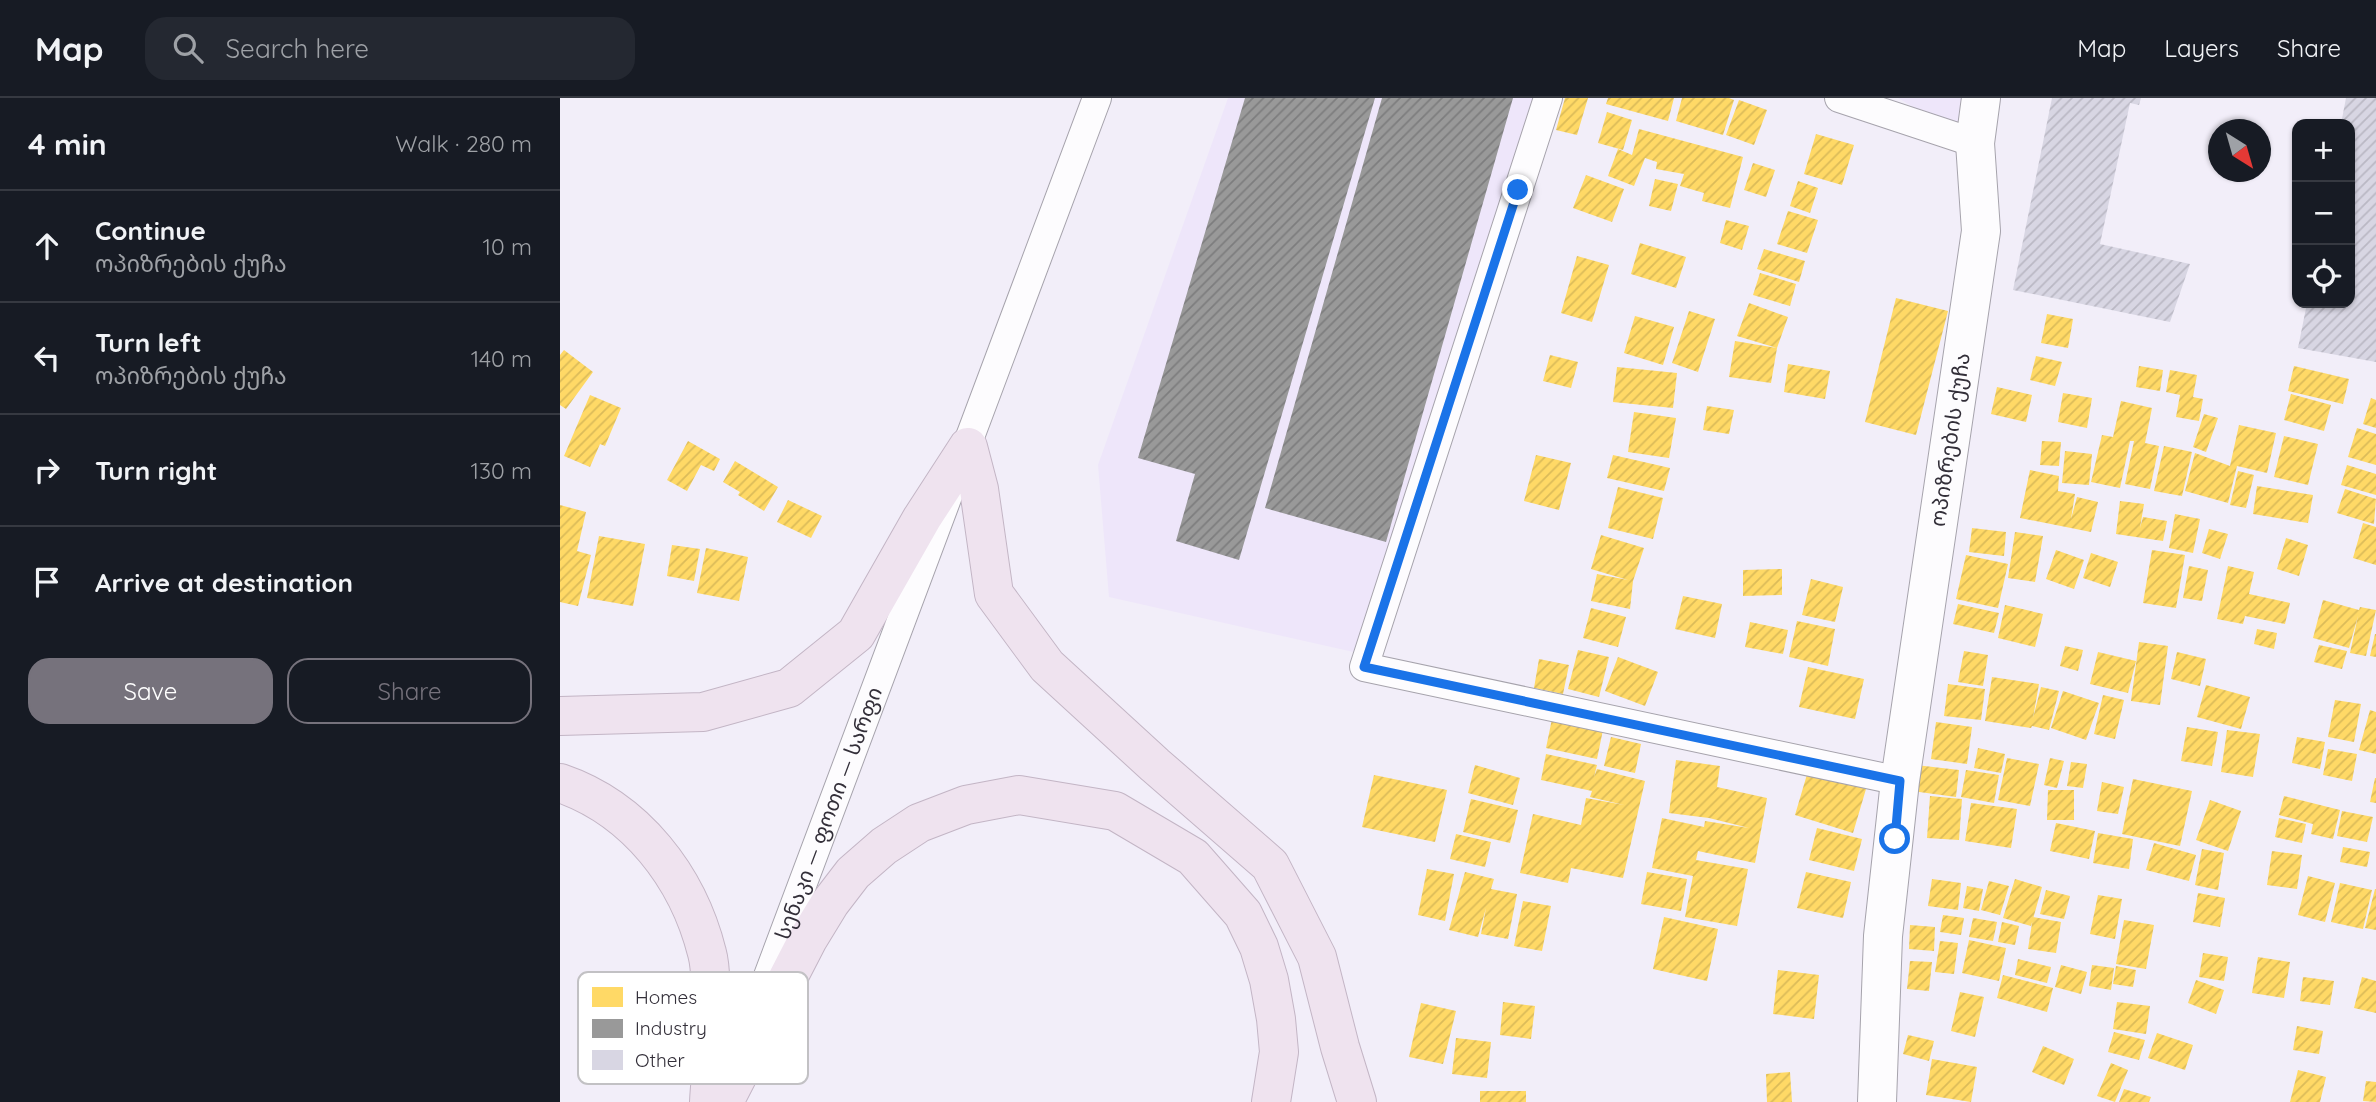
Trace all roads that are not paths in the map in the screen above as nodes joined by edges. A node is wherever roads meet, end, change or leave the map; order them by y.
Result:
1 (1097, 98) edge
2 (1548, 98) edge
3 (1839, 98) edge
4 (1980, 98) edge
5 (1975, 143) junction
6 (968, 447) junction
7 (560, 716) edge
8 (1900, 781) junction
9 (560, 783) edge
10 (709, 972) edge
11 (771, 972) edge
12 (791, 972) edge
13 (711, 1084) edge
14 (729, 1084) edge
15 (731, 1084) edge
16 (709, 1102) edge
17 (722, 1102) edge
18 (1271, 1102) edge
19 (1357, 1102) edge
20 (1877, 1102) edge

1 - 6 street, სენაკი — ფოთი — სარფი
2 - 8 street
3 - 5 street
4 - 5 street, ოპიზრების ქუჩა
5 - 8 street, ოპიზრების ქუჩა
6 - 7 highway
6 - 11 street, სენაკი — ფოთი — სარფი
6 - 19 highway
8 - 20 street, ოპიზრების ქუჩა
9 - 10 highway
12 - 18 highway
13 - 16 highway
14 - 17 street, სენაკი — ფოთი — სარფი
15 - 17 highway

